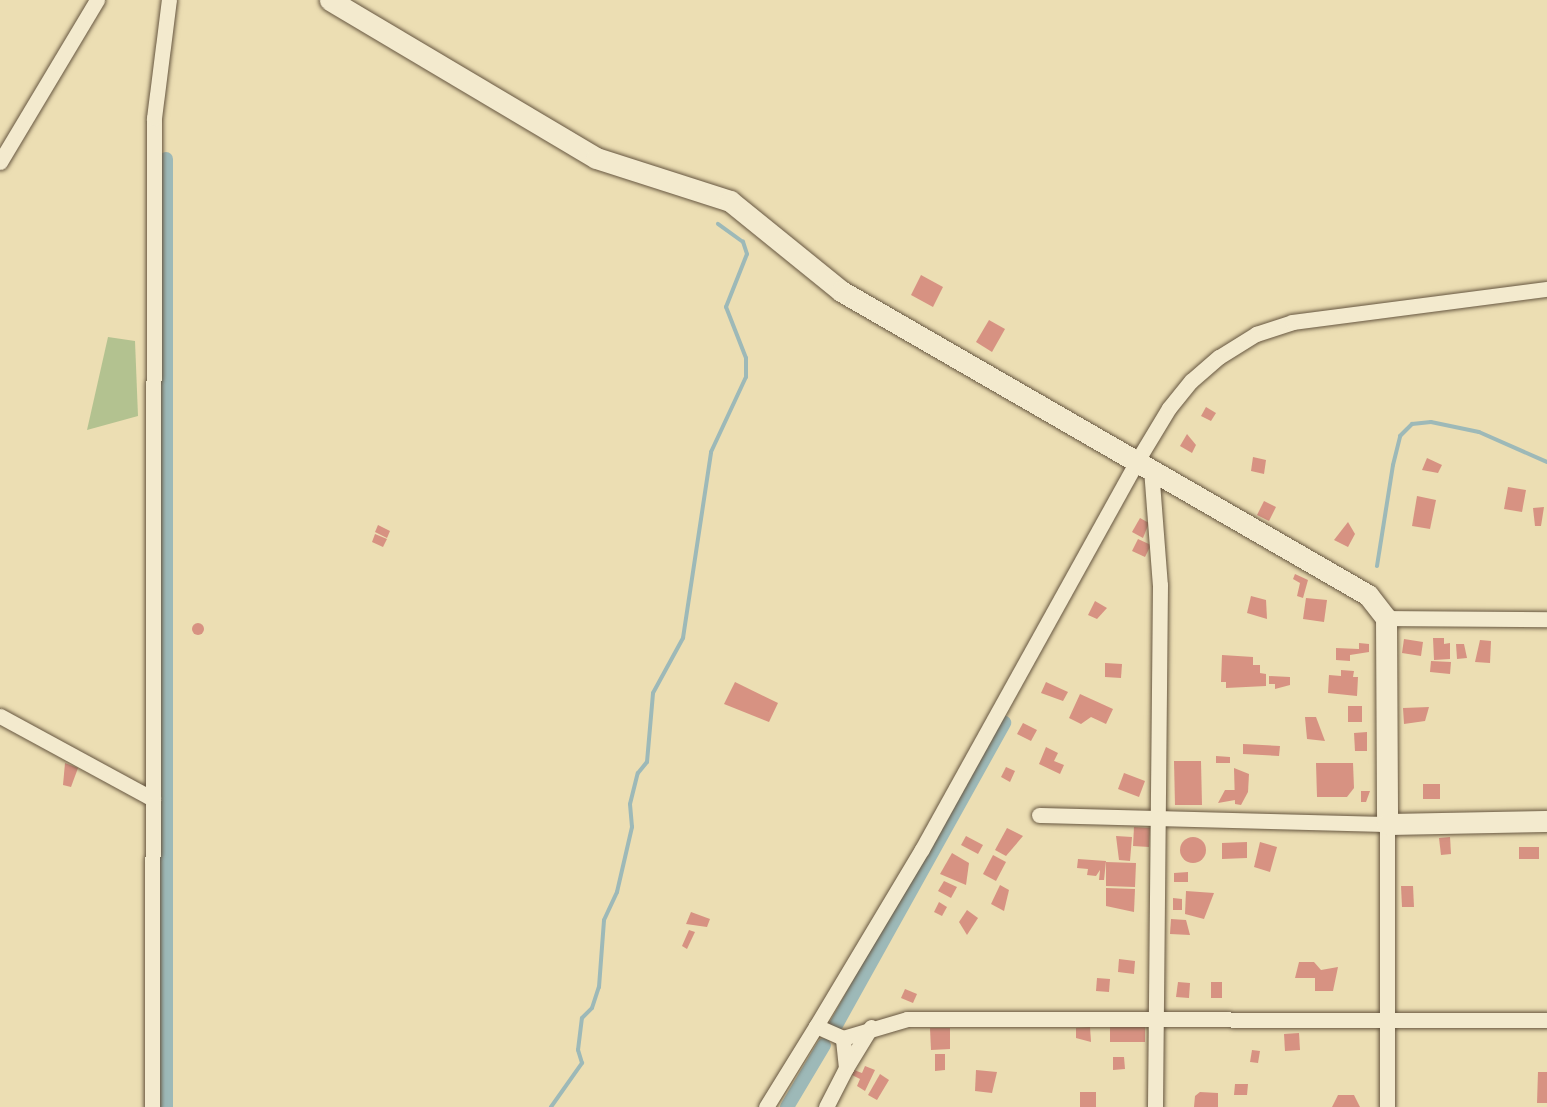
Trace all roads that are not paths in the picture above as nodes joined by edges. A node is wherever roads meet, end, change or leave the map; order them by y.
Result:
1 (98, 0) edge
2 (169, 0) edge
3 (330, 0) edge
4 (0, 162) edge
5 (1547, 289) edge
6 (1144, 465) junction
7 (1386, 618) junction
8 (1547, 619) edge
9 (0, 716) edge
10 (153, 798) junction
11 (1039, 815) dead end
12 (1161, 816) junction
13 (1547, 821) edge
14 (1387, 824) junction
15 (1158, 1017) junction
16 (1547, 1020) edge
17 (1389, 1021) junction
18 (816, 1026) junction
19 (871, 1027) junction
20 (843, 1038) junction
21 (846, 1068) junction
22 (153, 1107) edge
23 (766, 1107) edge
24 (826, 1107) edge
25 (1155, 1107) edge
26 (1387, 1107) edge

1 - 4 street
2 - 10 street
3 - 6 street
5 - 6 street
6 - 7 street
6 - 12 street
6 - 18 street
7 - 8 street
7 - 14 street
9 - 10 street
10 - 22 street
11 - 12 street
12 - 14 street
12 - 15 street
13 - 14 street
14 - 17 street
15 - 17 street
15 - 19 street
15 - 25 street
16 - 17 street
17 - 26 street
18 - 20 street
18 - 23 street
19 - 20 street
19 - 21 street
20 - 21 street
21 - 24 street

